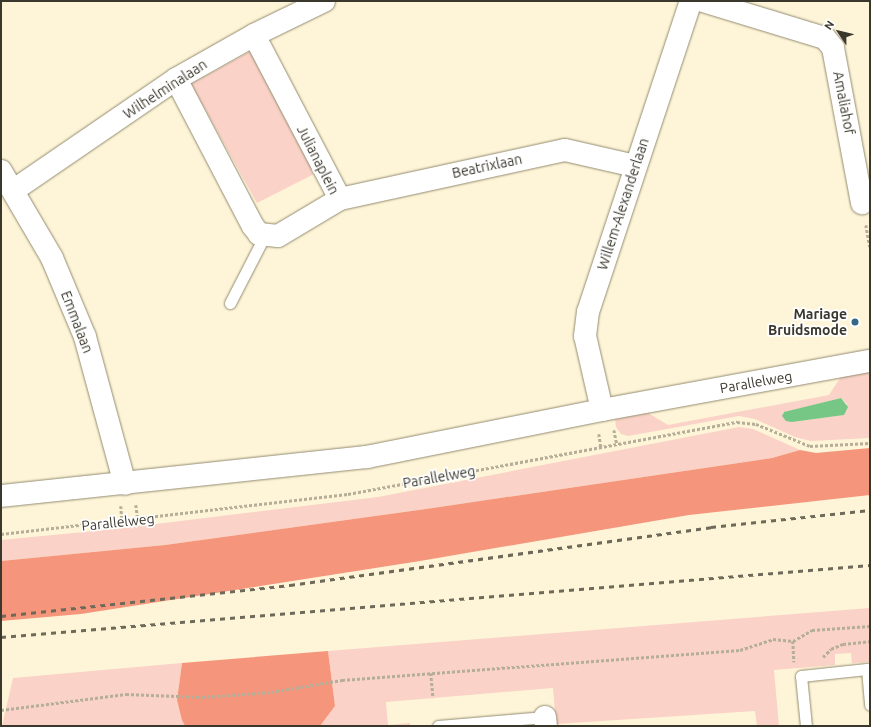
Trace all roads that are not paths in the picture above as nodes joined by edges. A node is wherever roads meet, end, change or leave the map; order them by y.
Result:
1 (324, 1) edge
2 (691, 1) edge
3 (703, 1) edge
4 (254, 35) junction
5 (176, 79) junction
6 (862, 152) edge
7 (635, 166) junction
8 (1, 171) edge
9 (14, 190) junction
10 (340, 199) junction
11 (862, 202) dead end
12 (265, 235) junction
13 (230, 303) dead end
14 (870, 361) edge
15 (602, 410) junction
16 (125, 484) junction
17 (1, 496) edge
18 (870, 705) edge
19 (545, 722) edge
20 (438, 726) edge
21 (806, 726) edge

1 - 4 street, Wilhelminalaan
2 - 7 street, Willem-Alexanderlaan
3 - 6 street, Amaliahof
4 - 5 street, Wilhelminalaan
4 - 10 street, Julianaplein
5 - 9 street, Wilhelminalaan
5 - 12 street
6 - 11 street, Amaliahof
7 - 10 street, Beatrixlaan
7 - 15 street, Willem-Alexanderlaan
8 - 9 street, Emmalaan
9 - 16 street, Emmalaan
10 - 12 street, Julianaplein
12 - 13 lane
14 - 15 street, Parallelweg
15 - 16 street, Parallelweg
16 - 17 street, Parallelweg
18 - 21 lane
19 - 20 lane

